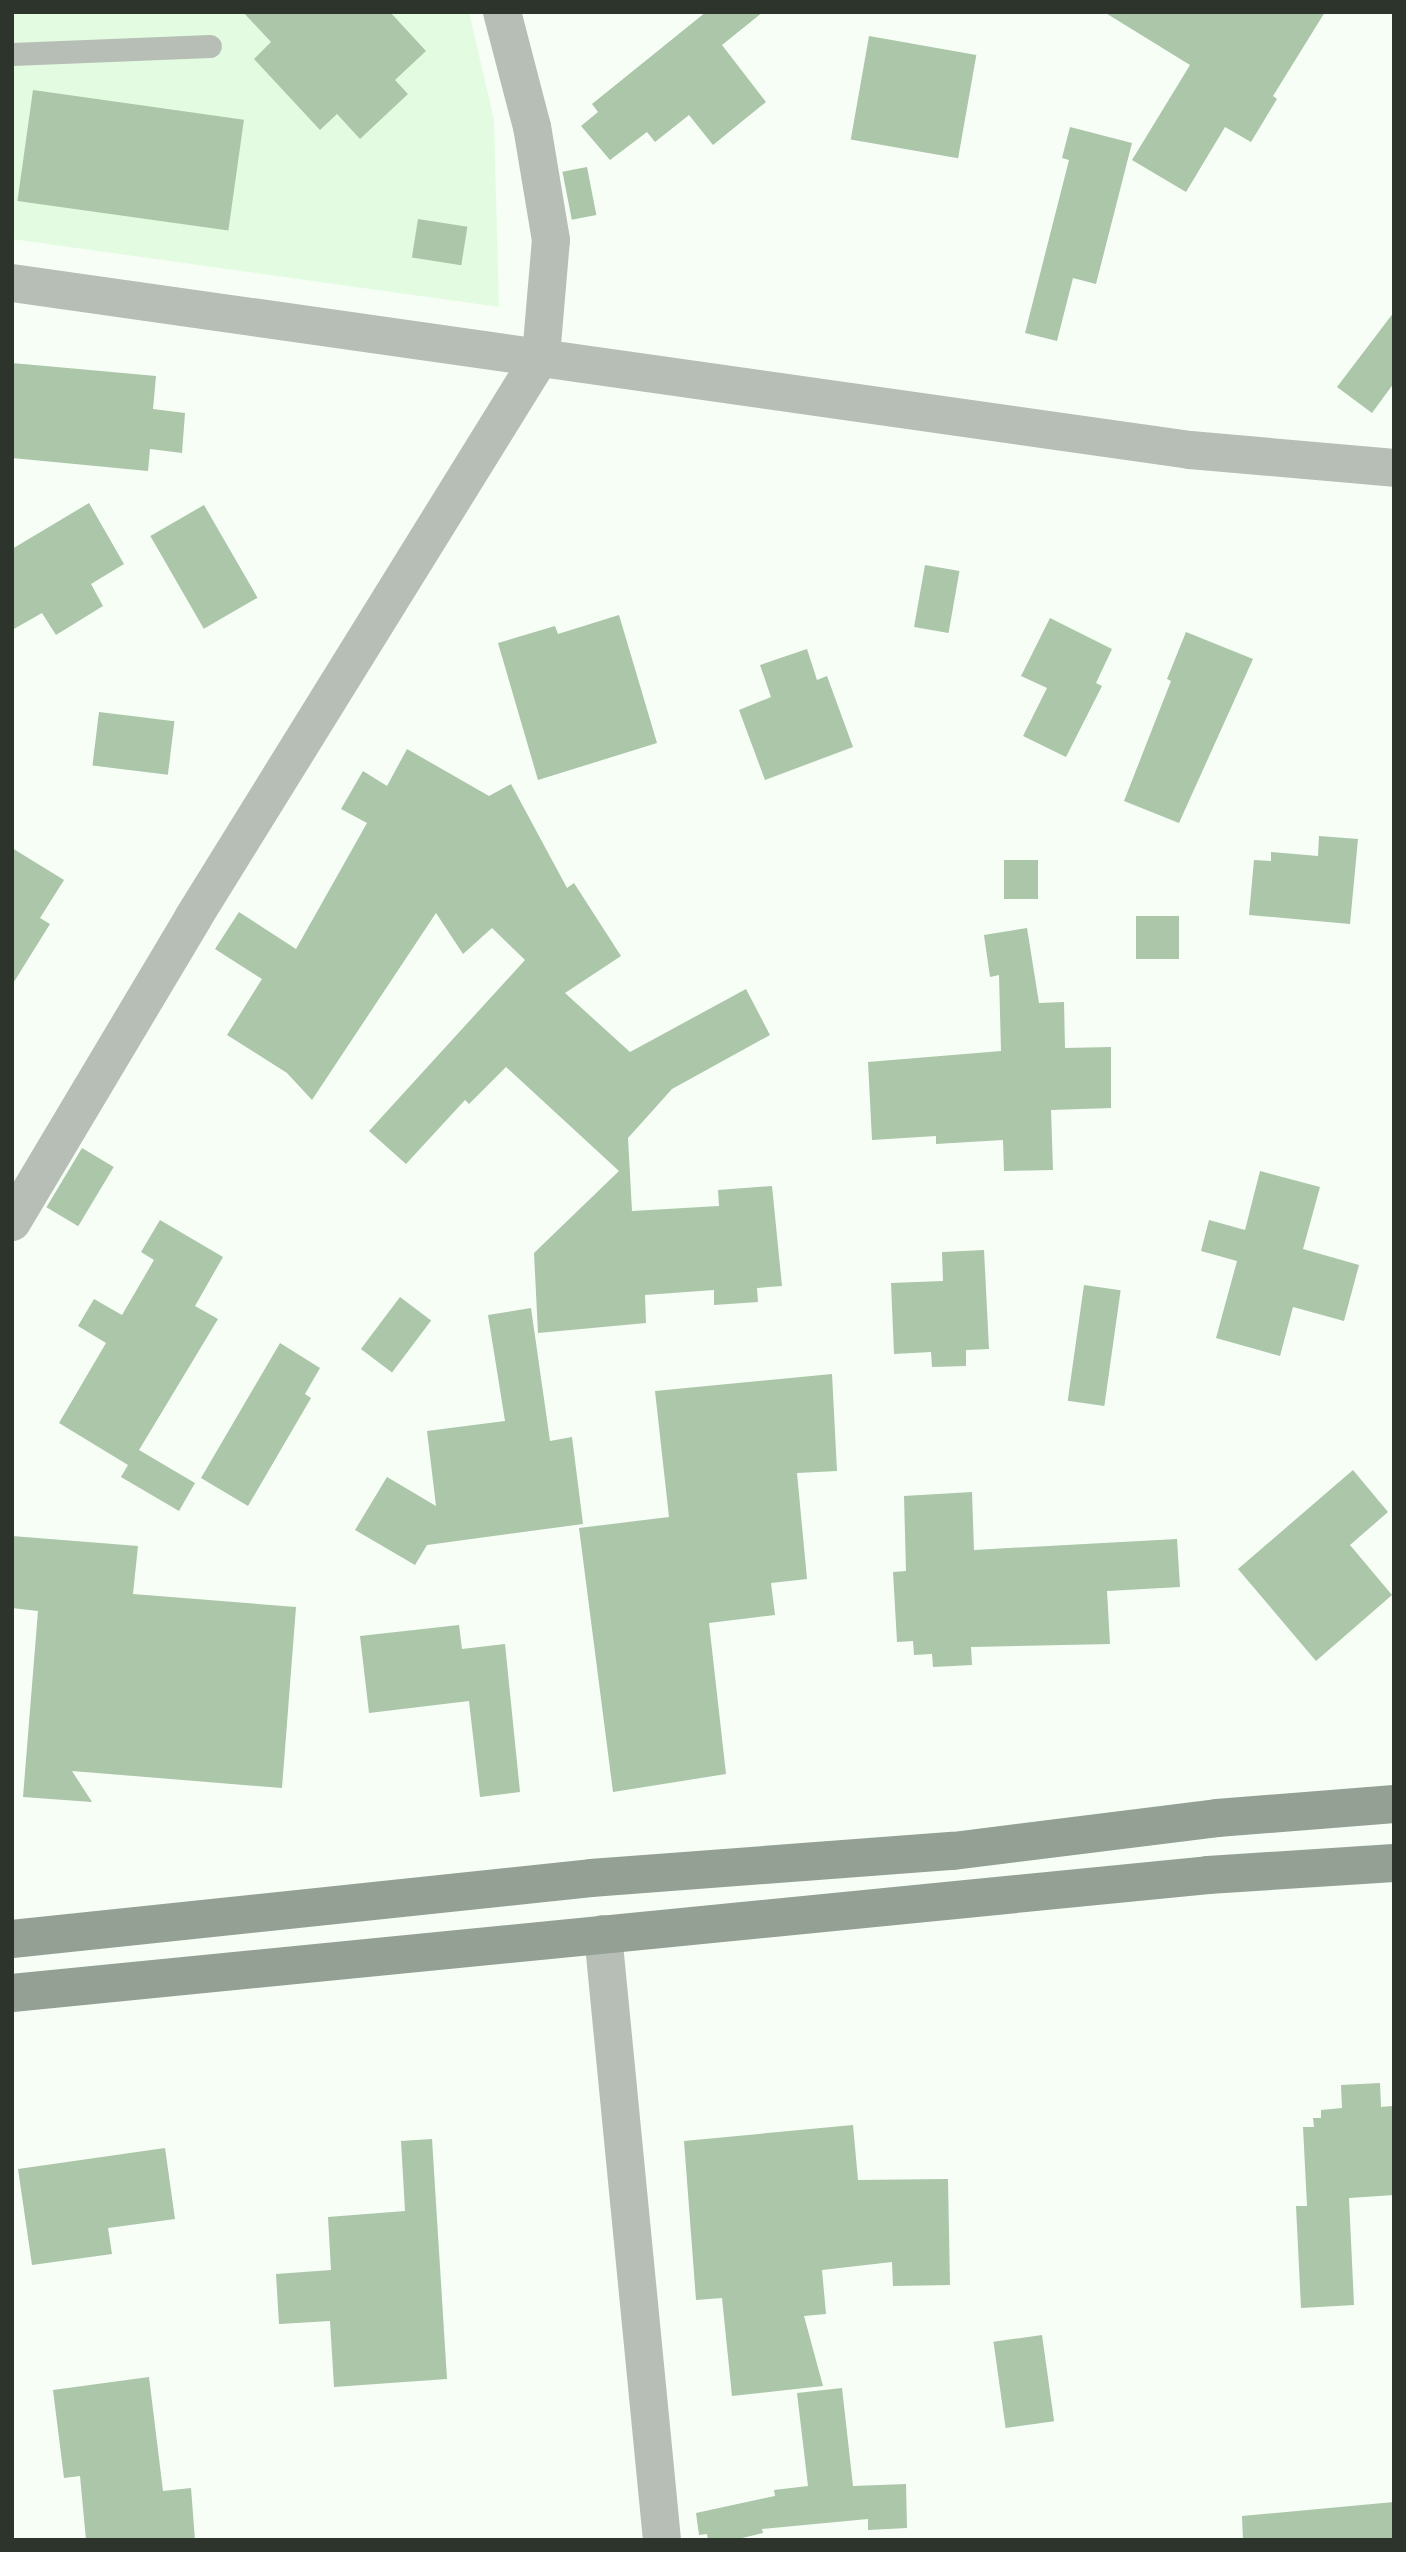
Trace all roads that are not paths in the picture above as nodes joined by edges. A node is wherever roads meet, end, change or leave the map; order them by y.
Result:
1 (502, 12) edge
2 (211, 46) dead end
3 (12, 54) edge
4 (12, 283) edge
5 (541, 356) junction
6 (1394, 468) edge
7 (12, 1222) edge
8 (1394, 1804) edge
9 (1394, 1863) edge
10 (603, 1934) junction
11 (12, 1939) edge
12 (12, 1993) edge
13 (662, 2540) edge

1 - 5 street
2 - 3 lane
4 - 5 street
5 - 6 street
5 - 7 street
8 - 11 main road
9 - 10 main road
10 - 12 main road
10 - 13 street

